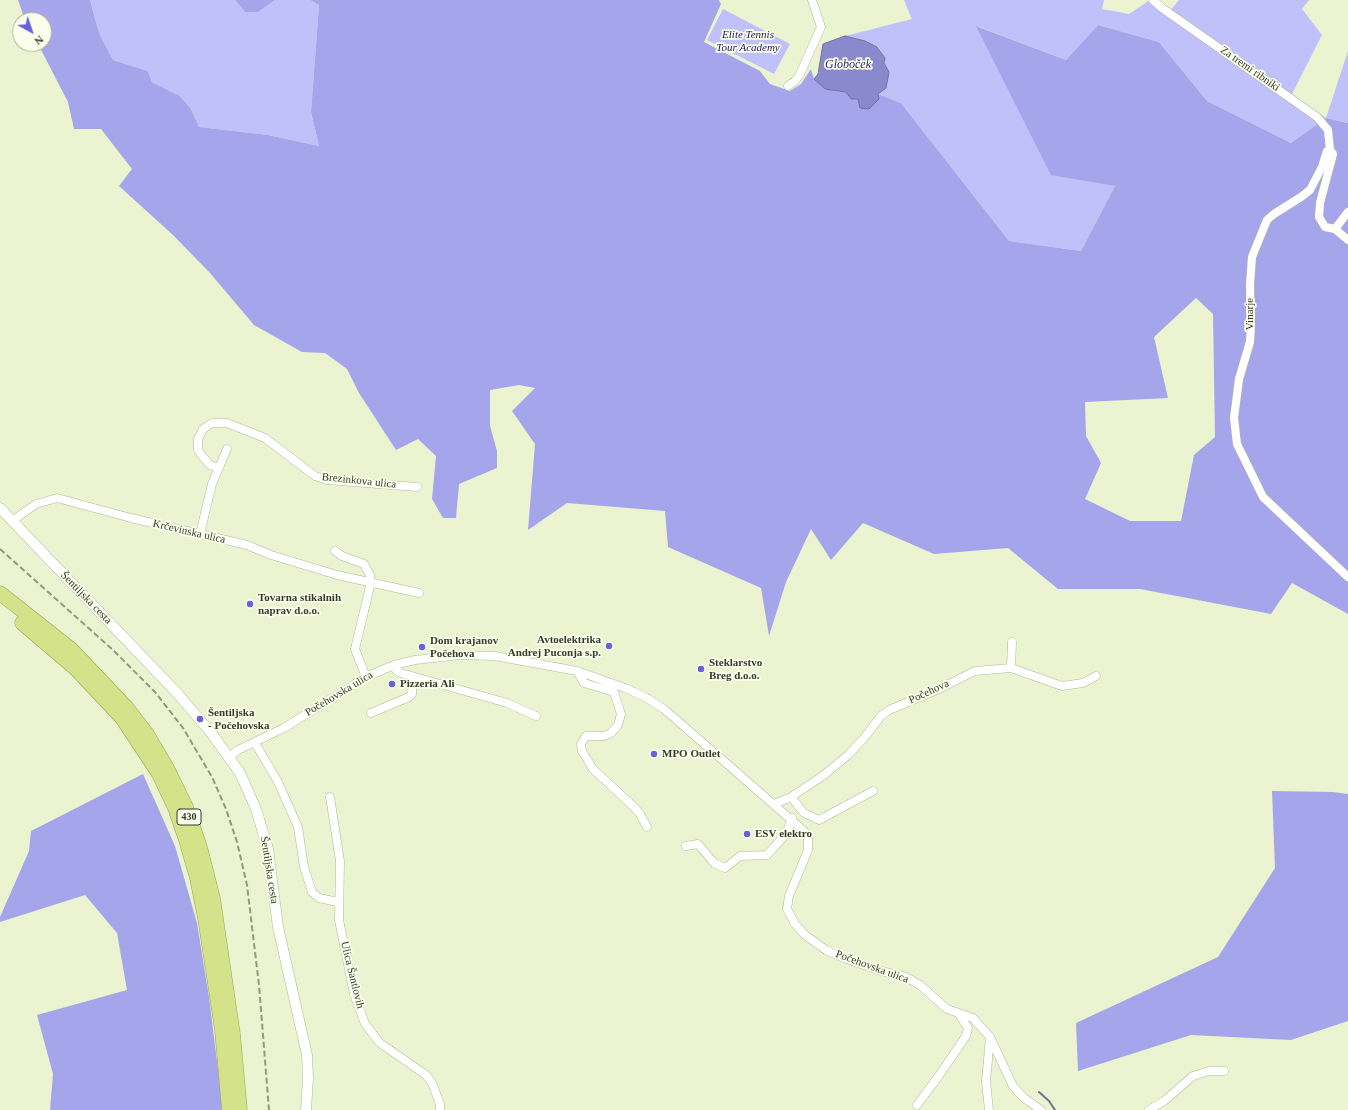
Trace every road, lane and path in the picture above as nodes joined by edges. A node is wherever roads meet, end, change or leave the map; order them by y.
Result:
1 (812, 0) edge
2 (1153, 0) edge
3 (788, 86) dead end
4 (1330, 150) junction
5 (1348, 212) edge
6 (1335, 229) junction
7 (1348, 240) edge
8 (228, 449) dead end
9 (219, 468) junction
10 (417, 487) dead end
11 (0, 508) edge
12 (12, 521) junction
13 (200, 534) junction
14 (335, 551) dead end
15 (1348, 577) edge
16 (371, 582) junction
17 (0, 593) edge
18 (419, 593) dead end
19 (0, 605) edge
20 (1012, 642) dead end
21 (394, 665) junction
22 (1011, 668) junction
23 (577, 671) junction
24 (1096, 676) dead end
25 (366, 677) junction
26 (413, 677) junction
27 (371, 714) dead end
28 (536, 716) dead end
29 (255, 743) junction
30 (229, 757) junction
31 (873, 791) dead end
32 (330, 797) dead end
33 (784, 800) junction
34 (792, 818) junction
35 (647, 827) dead end
36 (686, 846) dead end
37 (338, 902) junction
38 (958, 1014) junction
39 (990, 1037) junction
40 (1224, 1071) dead end
41 (917, 1105) dead end
42 (229, 1110) edge
43 (240, 1110) edge
44 (306, 1110) edge
45 (440, 1110) edge
46 (989, 1110) edge
47 (1041, 1110) edge
48 (1149, 1110) edge

1 - 3 street
2 - 4 street, Za tremi ribniki
4 - 6 street
4 - 15 street, Vinarje
5 - 6 street
6 - 7 street
8 - 9 street
9 - 10 street, Brezinkova ulica
9 - 13 street
11 - 12 street, Šentiljska cesta
12 - 13 street, Krčevinska ulica
12 - 30 street, Šentiljska cesta
13 - 16 street, Krčevinska ulica
14 - 16 street
16 - 18 street, Krčevinska ulica
16 - 25 street
17 - 43 highway, 430
19 - 42 highway, 430
20 - 22 street
21 - 23 street, Počehovska ulica
21 - 25 street, Počehovska ulica
21 - 26 street
22 - 24 street, Počehova
22 - 33 street, Počehova
23 - 33 street, Počehovska ulica
23 - 35 street
25 - 29 street, Počehovska ulica
26 - 27 street
26 - 28 street
29 - 30 street, Počehovska ulica
29 - 37 street
30 - 44 street, Šentiljska cesta
31 - 33 street
32 - 37 street, Ulica Šantlovih
33 - 34 street, Počehovska ulica
34 - 36 street
34 - 38 street, Počehovska ulica
37 - 45 street, Ulica Šantlovih
38 - 39 street, Počehovska ulica
38 - 41 street
39 - 46 street
39 - 47 street, Počehovska ulica
40 - 48 street

